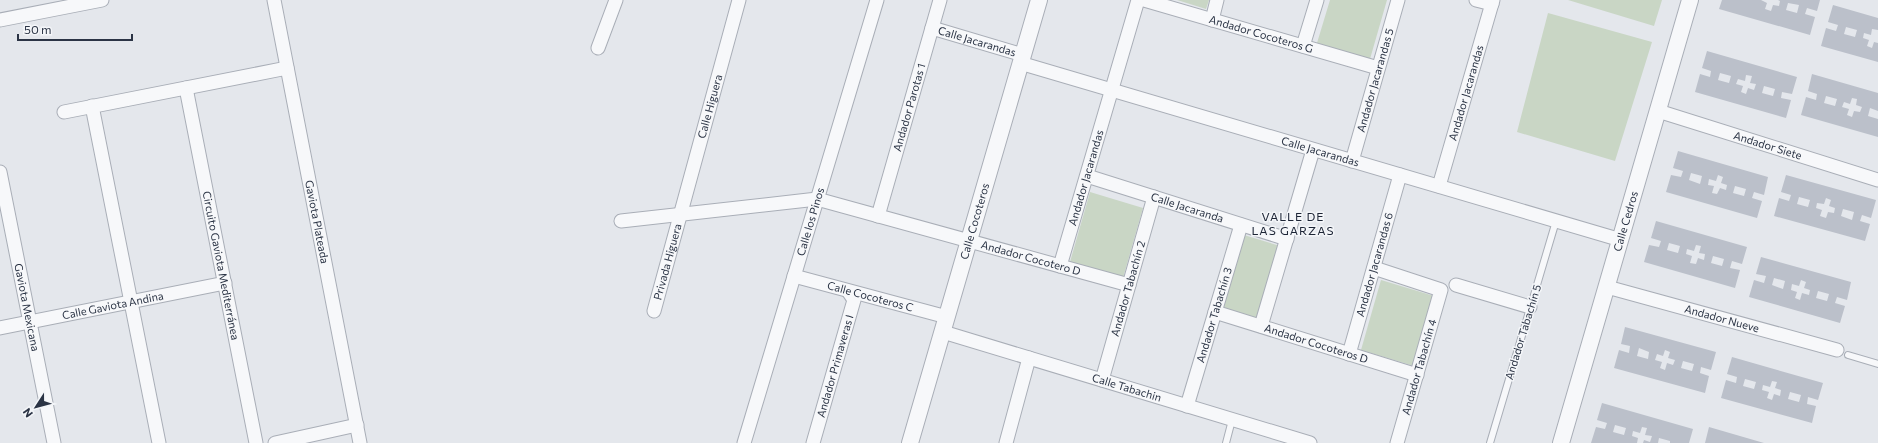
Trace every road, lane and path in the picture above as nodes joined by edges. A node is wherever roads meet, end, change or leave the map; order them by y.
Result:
1 (102, 0) edge
2 (274, 0) edge
3 (616, 0) edge
4 (738, 0) edge
5 (877, 0) edge
6 (940, 0) edge
7 (1039, 0) edge
8 (1138, 0) edge
9 (1144, 0) edge
10 (1217, 0) edge
11 (1317, 0) edge
12 (1398, 0) edge
13 (1476, 0) edge
14 (1690, 0) edge
15 (1492, 2) edge
16 (69, 3) edge
17 (0, 20) edge
18 (1212, 20) junction
19 (932, 28) junction
20 (1303, 46) junction
21 (598, 48) dead end
22 (1022, 59) junction
23 (287, 68) junction
24 (1378, 68) junction
25 (186, 88) junction
26 (1112, 90) junction
27 (92, 106) junction
28 (1658, 111) junction
29 (64, 112) dead end
30 (1314, 150) junction
31 (1352, 161) junction
32 (0, 172) edge
33 (1400, 175) junction
34 (1087, 176) junction
35 (1878, 180) edge
36 (1439, 186) junction
37 (1154, 197) junction
38 (817, 199) junction
39 (681, 213) junction
40 (878, 216) junction
41 (621, 221) dead end
42 (1556, 221) junction
43 (1241, 225) junction
44 (1287, 240) junction
45 (1620, 240) junction
46 (969, 241) junction
47 (1060, 266) junction
48 (1374, 268) junction
49 (794, 276) junction
50 (225, 283) junction
51 (1129, 285) junction
52 (1456, 285) dead end
53 (1607, 287) junction
54 (848, 291) junction
55 (131, 302) junction
56 (1530, 307) junction
57 (654, 311) dead end
58 (1215, 312) junction
59 (30, 322) junction
60 (945, 325) junction
61 (1261, 326) junction
62 (0, 328) edge
63 (1843, 353) joint
64 (1349, 354) junction
65 (1029, 358) junction
66 (1878, 364) edge
67 (1417, 375) junction
68 (1102, 380) junction
69 (1187, 406) junction
70 (1232, 419) junction
71 (357, 425) junction
72 (54, 443) edge
73 (159, 443) edge
74 (256, 443) edge
75 (275, 443) edge
76 (360, 443) edge
77 (744, 443) edge
78 (813, 443) edge
79 (910, 443) edge
80 (1006, 443) edge
81 (1226, 443) edge
82 (1310, 443) edge
83 (1398, 443) edge
84 (1490, 443) edge
85 (1561, 443) edge

1 - 16 street
2 - 23 street, Gaviota Plateada
3 - 21 street
4 - 39 street, Calle Higuera
5 - 38 street, Calle los Pinos
6 - 19 street, Andador Parotas 1
7 - 22 street, Calle Cocoteros
8 - 26 street, Andador Jacarandas
9 - 18 street, Andador Cocoteros G
10 - 18 street
11 - 20 street
12 - 24 street, Andador Jacarandas 5
13 - 15 street
14 - 28 street, Calle Cedros
15 - 36 street, Andador Jacarandas
16 - 17 street
18 - 20 street, Andador Cocoteros G
19 - 22 street, Calle Jacarandas
19 - 40 street, Andador Parotas 1
20 - 24 street, Andador Cocoteros G
22 - 26 street, Calle Jacarandas
22 - 46 street, Calle Cocoteros
23 - 25 street
23 - 71 street, Gaviota Plateada
24 - 31 street, Andador Jacarandas 5
25 - 27 street
25 - 50 street, Circuito Gaviota Mediterránea
26 - 30 street, Calle Jacarandas
26 - 34 street, Andador Jacarandas
27 - 29 street
27 - 55 street
28 - 35 street, Andador Siete
28 - 45 street, Calle Cedros
30 - 31 street, Calle Jacarandas
30 - 44 street
31 - 33 street, Calle Jacarandas
32 - 59 street, Gaviota Mexicana
33 - 36 street, Calle Jacarandas
33 - 48 street, Andador Jacarandas 6
34 - 37 street, Calle Jacaranda
34 - 47 street, Andador Jacarandas
36 - 42 street, Calle Jacarandas
37 - 43 street, Calle Jacaranda
37 - 51 street, Andador Tabachín 2
38 - 39 street
38 - 40 street, Andador Cocotero D
38 - 49 street, Calle los Pinos
39 - 41 street
39 - 57 street, Privada Higuera
40 - 46 street, Andador Cocotero D
42 - 45 street, Calle Jacarandas
42 - 56 lane, Andador Tabachín 5
43 - 44 street, Calle Jacaranda
43 - 58 street, Andador Tabachín 3
44 - 61 street
45 - 53 street, Calle Cedros
46 - 47 street, Andador Cocotero D
46 - 60 street, Calle Cocoteros
47 - 51 street, Andador Cocotero D
48 - 64 street, Andador Jacarandas 6
48 - 67 street, Andador Tabachín 4
49 - 54 street, Calle Cocoteros C
49 - 77 street, Calle los Pinos
50 - 55 street, Calle Gaviota Andina
50 - 74 street, Circuito Gaviota Mediterránea
51 - 68 street, Andador Tabachín 2
52 - 56 street
53 - 63 street, Andador Nueve
53 - 85 street, Calle Cedros
54 - 60 street, Calle Cocoteros C
54 - 78 street, Andador Primaveras I
55 - 59 street, Calle Gaviota Andina
55 - 73 street
56 - 84 lane, Andador Tabachín 5
58 - 61 street, Andador Cocoteros D
58 - 69 street, Andador Tabachín 3
59 - 62 street, Calle Gaviota Andina
59 - 72 street, Gaviota Mexicana
60 - 65 street, Calle Tabachin
60 - 79 street, Calle Cocoteros
61 - 64 street, Andador Cocoteros D
63 - 66 lane
64 - 67 street, Andador Cocoteros D
65 - 68 street, Calle Tabachin
65 - 80 street
67 - 83 street, Andador Tabachín 4
68 - 69 street, Calle Tabachin
69 - 70 street, Calle Tabachin
70 - 81 lane
70 - 82 street, Calle Tabachin
71 - 75 street
71 - 76 street, Gaviota Plateada

